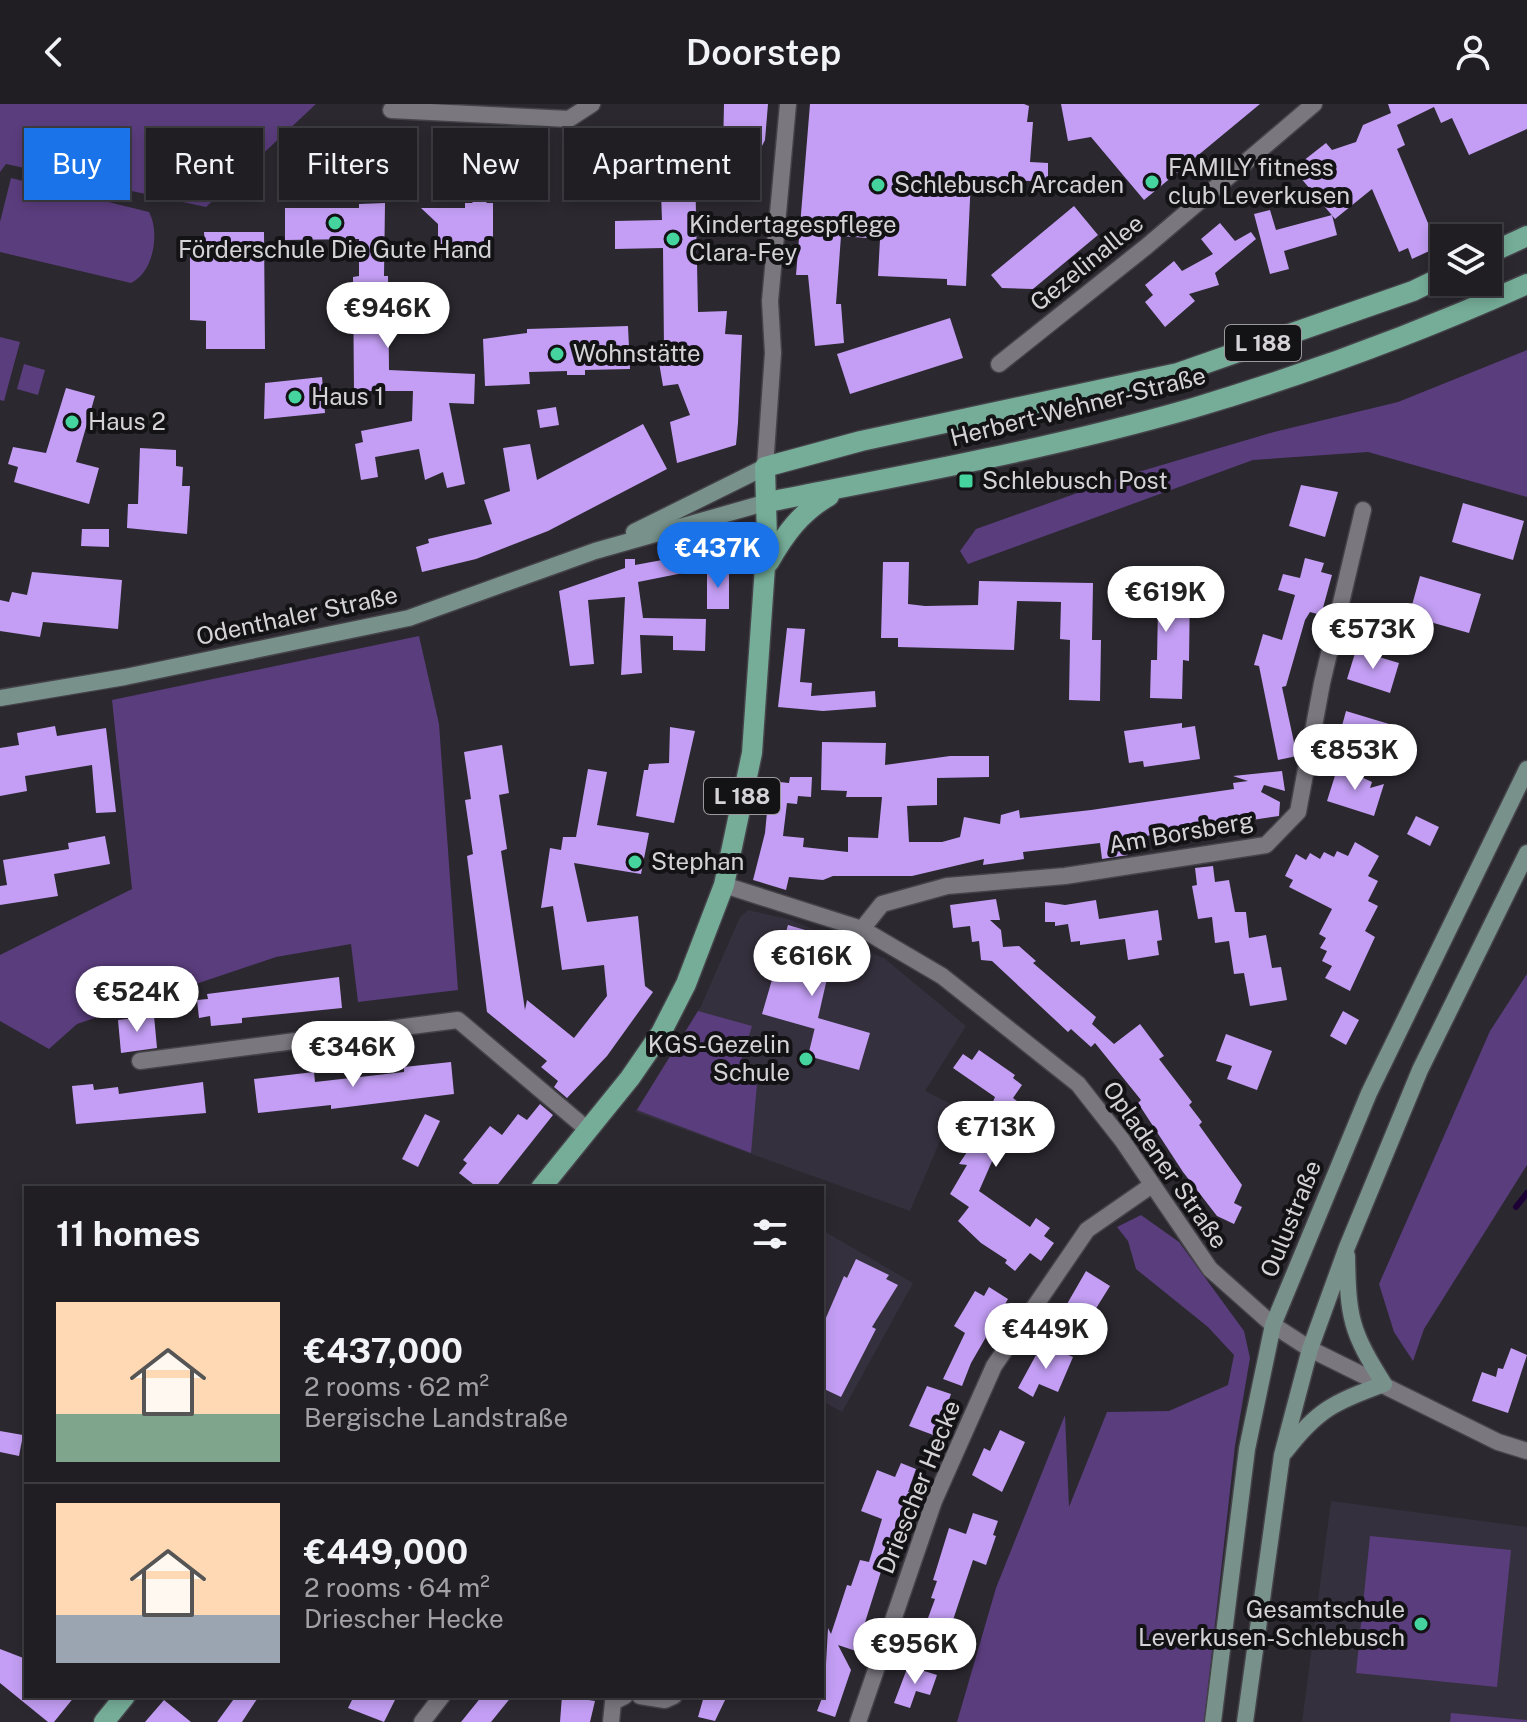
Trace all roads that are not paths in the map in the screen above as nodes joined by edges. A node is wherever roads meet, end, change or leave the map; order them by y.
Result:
1 (592, 104) edge
2 (788, 104) edge
3 (1314, 104) edge
4 (391, 110) dead end
5 (1527, 236) edge
6 (1502, 248) edge
7 (1430, 283) edge
8 (1527, 284) edge
9 (999, 364) dead end
10 (765, 467) junction
11 (843, 487) junction
12 (768, 502) junction
13 (1363, 510) dead end
14 (672, 528) junction
15 (595, 551) junction
16 (764, 570) junction
17 (0, 698) edge
18 (1527, 769) edge
19 (1527, 853) edge
20 (724, 885) junction
21 (862, 929) junction
22 (140, 1061) dead end
23 (588, 1130) junction
24 (1152, 1185) junction
25 (543, 1186) edge
26 (1347, 1247) junction
27 (1273, 1325) junction
28 (1310, 1349) junction
29 (1384, 1384) junction
30 (1527, 1451) edge
31 (1282, 1455) junction
32 (123, 1698) edge
33 (440, 1698) edge
34 (621, 1698) edge
35 (104, 1722) edge
36 (422, 1722) edge
37 (611, 1722) edge
38 (858, 1722) edge
39 (1213, 1722) edge
40 (1245, 1722) edge

1 - 4 street
2 - 10 street
3 - 9 street, Gezelinallee
5 - 6 main road
7 - 10 main road, Herbert-Wehner-Straße / L 188
8 - 11 main road, Herbert-Wehner-Straße / L 188
10 - 12 main road, L 188
10 - 15 main road, Odenthaler Straße
11 - 12 main road, Herbert-Wehner-Straße / L 188
11 - 16 main road
12 - 14 main road, Odenthaler Straße
12 - 16 main road, L 188
13 - 21 street, Am Borsberg
14 - 15 main road, Odenthaler Straße
14 - 16 main road
15 - 17 main road, Odenthaler Straße
16 - 20 main road, L 188
18 - 27 main road, Oulustraße
19 - 26 main road
20 - 21 street, Opladener Straße
20 - 23 main road, L 188
21 - 24 street, Opladener Straße
22 - 23 street
23 - 25 main road, L 188
24 - 27 street, Opladener Straße
24 - 38 street, Driescher Hecke
26 - 28 main road
26 - 29 main road
27 - 28 street, Opladener Straße
27 - 39 main road, Oulustraße
28 - 29 street, Opladener Straße
28 - 31 main road
29 - 30 street, Opladener Straße
29 - 31 main road
31 - 40 main road
32 - 35 main road
33 - 36 street
34 - 37 street

